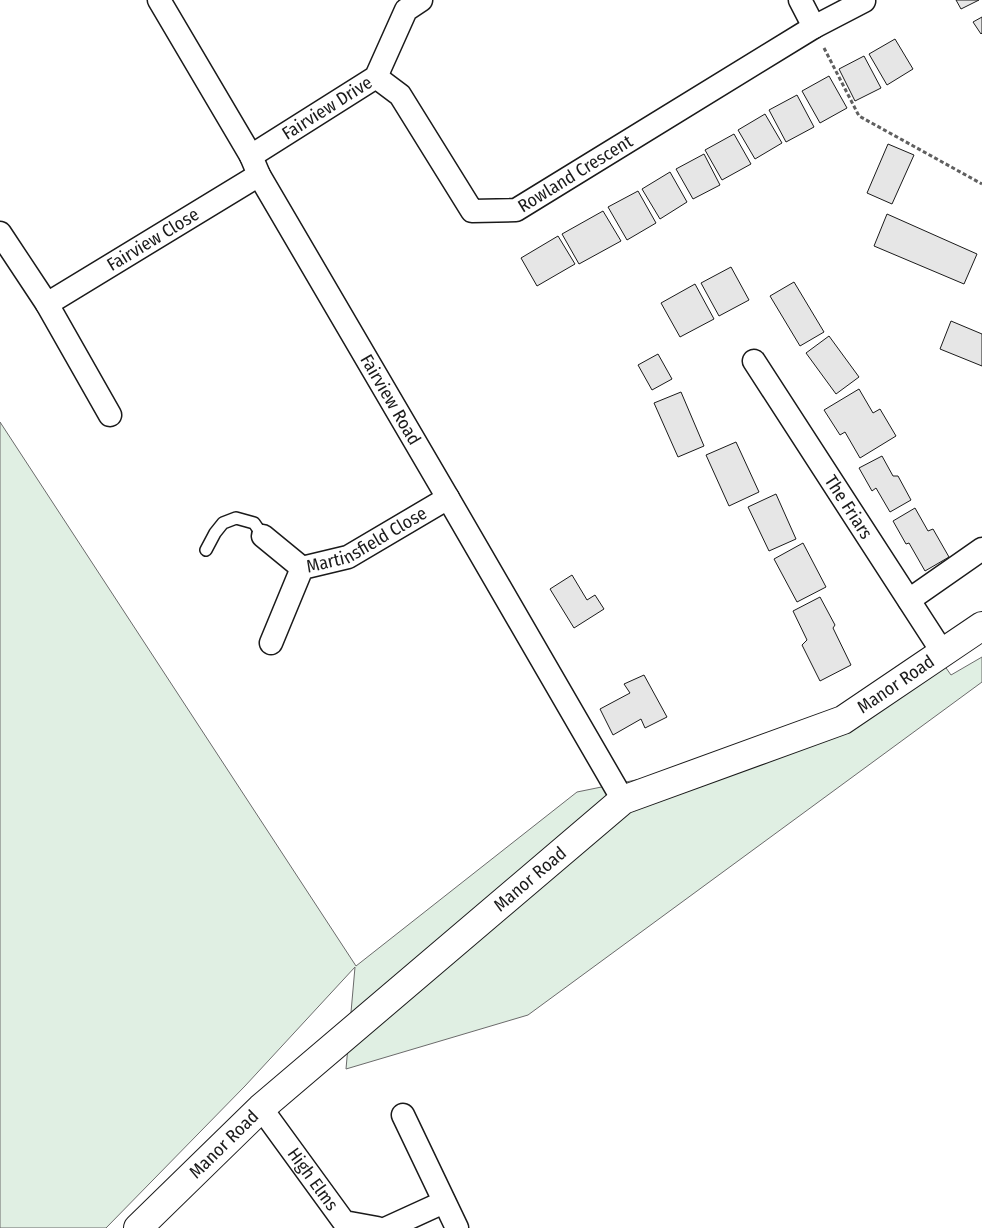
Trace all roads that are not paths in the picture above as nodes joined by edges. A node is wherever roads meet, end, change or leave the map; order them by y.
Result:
1 (159, 0) edge
2 (421, 0) edge
3 (800, 0) edge
4 (864, 1) edge
5 (814, 27) junction
6 (376, 77) junction
7 (255, 165) junction
8 (0, 233) edge
9 (47, 304) junction
10 (754, 361) dead end
11 (110, 415) dead end
12 (448, 498) junction
13 (263, 536) joint
14 (206, 550) dead end
15 (982, 550) edge
16 (302, 568) junction
17 (909, 600) junction
18 (982, 626) edge
19 (271, 643) dead end
20 (944, 653) junction
21 (623, 800) junction
22 (261, 1108) junction
23 (403, 1115) dead end
24 (444, 1202) junction
25 (138, 1228) edge
26 (377, 1228) edge
27 (386, 1228) edge
28 (457, 1228) edge

1 - 7 street, Fairview Road
2 - 6 street, Fairview Drive
3 - 5 street
4 - 5 street, Rowland Crescent
5 - 6 street, Rowland Crescent
6 - 7 street, Fairview Drive
7 - 9 street, Fairview Close
7 - 12 street, Fairview Road
8 - 9 street
9 - 11 street
10 - 17 street, The Friars
12 - 16 street, Martinsfield Close
12 - 21 street, Fairview Road
13 - 14 lane
13 - 16 street
15 - 17 street
16 - 19 street, Martinsfield Close
17 - 20 street, The Friars
18 - 20 main road, Manor Road
20 - 21 main road, Manor Road
21 - 22 main road, Manor Road
22 - 25 main road, Manor Road
22 - 26 street, High Elms
23 - 24 street
24 - 27 street
24 - 28 street

